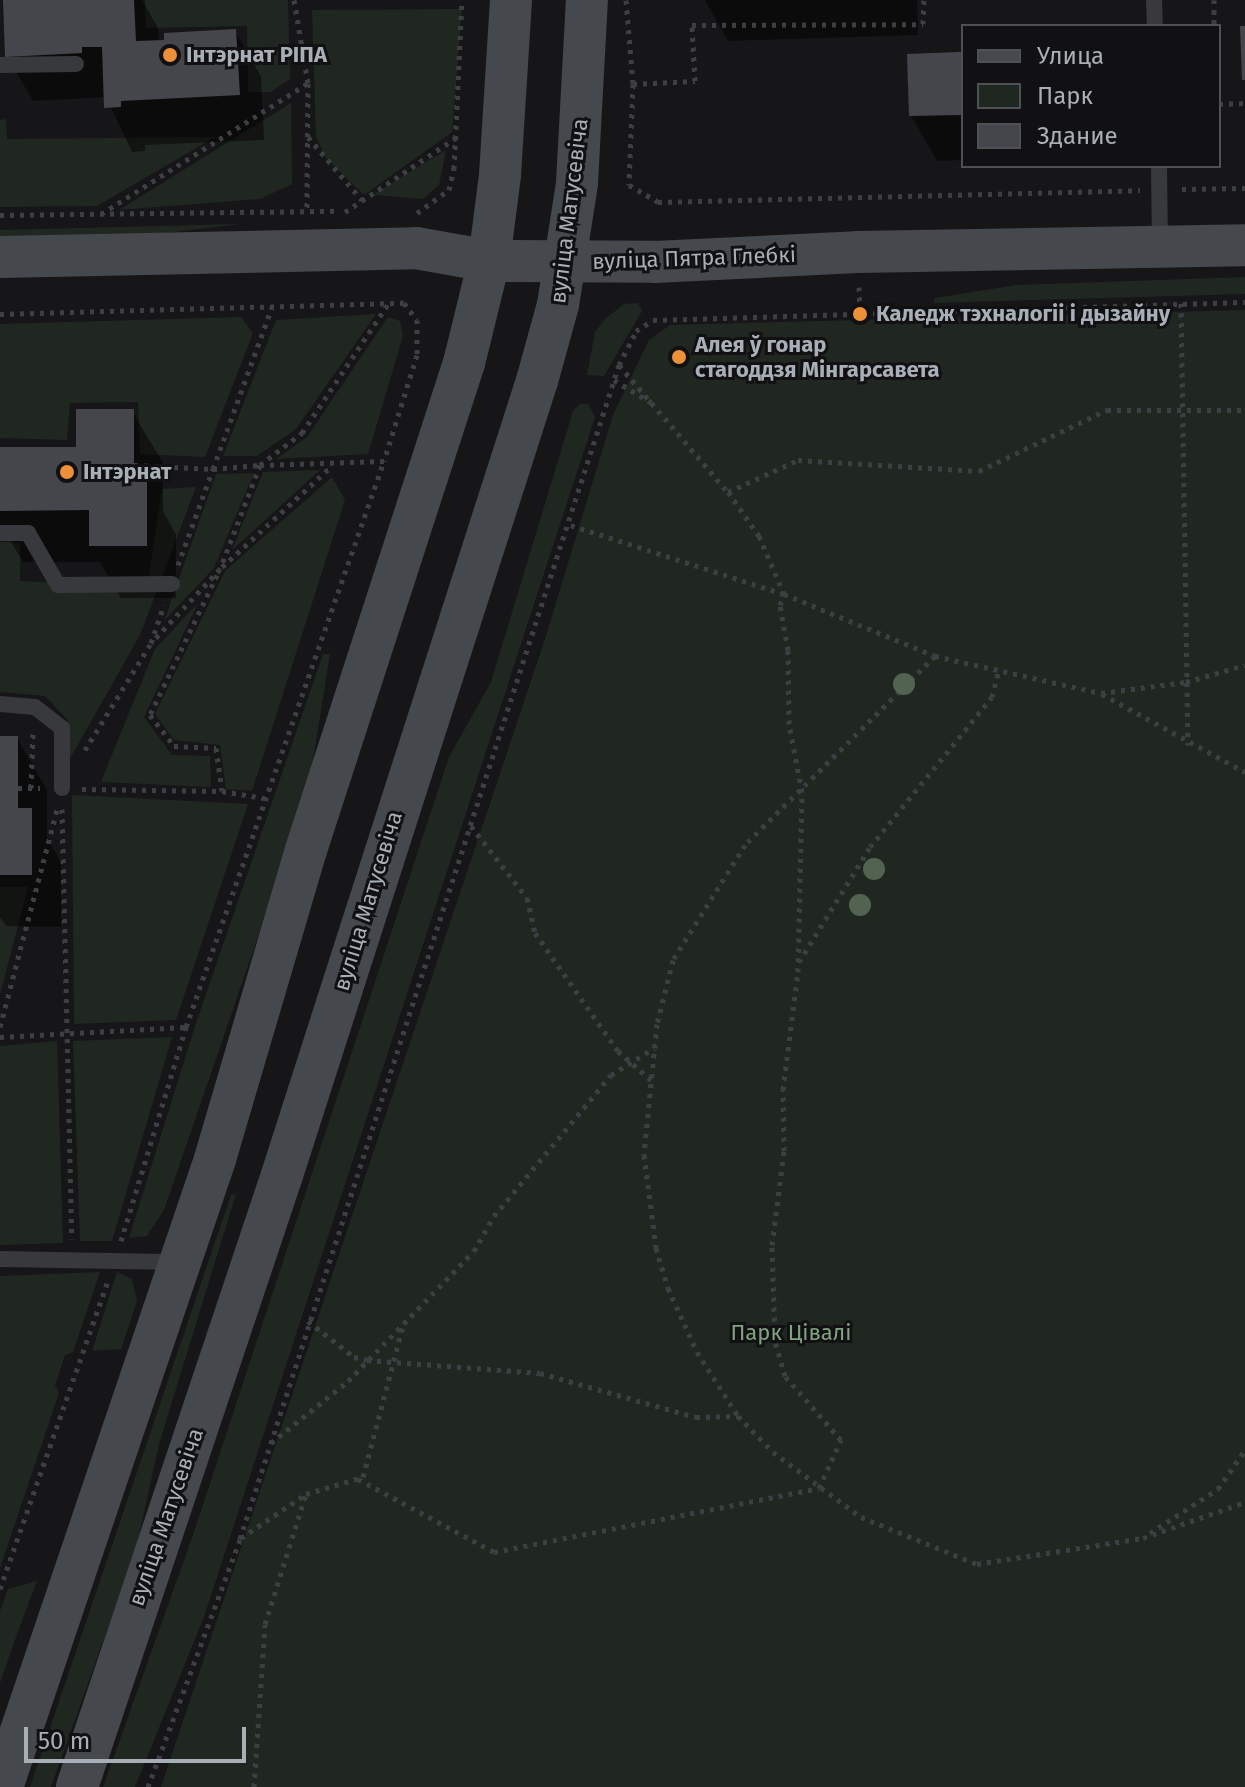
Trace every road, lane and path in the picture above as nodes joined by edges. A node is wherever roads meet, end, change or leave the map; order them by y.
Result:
1 (294, 0) edge
2 (462, 0) edge
3 (511, 0) edge
4 (587, 0) edge
5 (626, 0) edge
6 (924, 0) edge
7 (1154, 0) edge
8 (1214, 0) edge
9 (1155, 24) edge
10 (1214, 24) edge
11 (76, 64) dead end
12 (0, 65) edge
13 (308, 83) junction
14 (633, 84) junction
15 (1245, 103) edge
16 (1221, 104) edge
17 (307, 136) junction
18 (457, 137) junction
19 (1159, 168) edge
20 (1245, 188) edge
21 (1160, 190) junction
22 (362, 200) junction
23 (307, 210) junction
24 (345, 212) junction
25 (359, 212) dead end
26 (402, 213) dead end
27 (100, 214) junction
28 (0, 215) edge
29 (1245, 245) edge
30 (1160, 248) junction
31 (0, 257) edge
32 (489, 261) junction
33 (566, 262) junction
34 (1245, 302) edge
35 (389, 303) junction
36 (1181, 303) junction
37 (272, 307) junction
38 (0, 314) edge
39 (619, 365) junction
40 (614, 380) junction
41 (658, 406) junction
42 (1245, 410) edge
43 (1179, 413) junction
44 (384, 461) junction
45 (134, 465) dead end
46 (260, 465) junction
47 (332, 466) junction
48 (213, 469) junction
49 (728, 492) junction
50 (571, 525) junction
51 (0, 533) edge
52 (220, 569) junction
53 (172, 584) junction
54 (784, 594) junction
55 (151, 643) junction
56 (935, 656) junction
57 (1245, 665) edge
58 (998, 672) junction
59 (1186, 682) junction
60 (1101, 693) junction
61 (0, 704) edge
62 (22, 728) dead end
63 (1188, 745) junction
64 (1245, 772) edge
65 (31, 788) dead end
66 (62, 788) junction
67 (798, 789) junction
68 (222, 791) junction
69 (264, 798) junction
70 (471, 826) junction
71 (798, 963) junction
72 (0, 1027) edge
73 (186, 1027) junction
74 (64, 1032) junction
75 (0, 1037) edge
76 (655, 1048) junction
77 (630, 1063) junction
78 (651, 1081) junction
79 (215, 1159) junction
80 (282, 1175) junction
81 (71, 1257) junction
82 (0, 1259) edge
83 (181, 1262) junction
84 (115, 1263) junction
85 (308, 1321) junction
86 (404, 1324) junction
87 (367, 1360) junction
88 (395, 1363) junction
89 (738, 1416) junction
90 (269, 1445) junction
91 (1245, 1450) edge
92 (358, 1479) junction
93 (819, 1488) junction
94 (306, 1494) junction
95 (1245, 1502) edge
96 (1143, 1538) junction
97 (240, 1539) junction
98 (0, 1589) edge
99 (2, 1787) edge
100 (77, 1787) edge
101 (148, 1787) edge
102 (254, 1787) edge

1 - 13 path
2 - 18 path
3 - 32 main road
4 - 33 main road, вуліца Матусевіча
5 - 14 path
6 - 14 path
7 - 9 lane
8 - 10 path
11 - 12 lane
13 - 17 path
13 - 27 path
14 - 21 path
15 - 16 path
17 - 22 path
17 - 23 path
18 - 22 path
18 - 26 path
19 - 21 lane
20 - 21 path
21 - 30 lane
22 - 24 path
23 - 24 path
23 - 27 path
24 - 25 path
27 - 28 path
29 - 30 main road, вуліца Пятра Глебкі
30 - 33 main road, вуліца Пятра Глебкі
31 - 32 main road, вуліца Пятра Глебкі
32 - 33 main road, вуліца Пятра Глебкі
32 - 79 main road
33 - 80 main road, вуліца Матусевіча
34 - 36 path
35 - 37 path
35 - 44 path
35 - 46 path
36 - 39 path
36 - 43 path
37 - 38 path
37 - 48 path
39 - 40 path
39 - 41 path
40 - 41 path
40 - 50 path
41 - 49 path
42 - 43 path
43 - 49 path
43 - 59 path
44 - 47 path
44 - 69 path
45 - 48 path
46 - 47 path
46 - 48 path
46 - 52 path
47 - 52 path
48 - 53 path
49 - 54 path
50 - 54 path
50 - 70 path
51 - 53 lane
52 - 55 path
52 - 68 path
53 - 55 path
54 - 56 path
54 - 67 path
55 - 66 path
56 - 58 path
56 - 67 path
57 - 59 path
58 - 60 path
58 - 71 path
59 - 60 path
59 - 63 path
60 - 63 path
61 - 66 lane
62 - 65 path
63 - 64 path
66 - 68 path
66 - 72 path
66 - 74 path
67 - 71 path
67 - 76 path
68 - 69 path
69 - 73 path
70 - 77 path
70 - 85 path
71 - 93 path
73 - 74 path
73 - 84 path
74 - 75 path
74 - 81 path
76 - 77 path
76 - 78 path
77 - 78 path
77 - 86 path
78 - 89 path
79 - 80 main road
79 - 83 main road
80 - 100 main road, вуліца Матусевіча
81 - 82 lane
81 - 84 lane
83 - 84 lane
83 - 99 main road
84 - 98 path
85 - 87 path
85 - 90 path
86 - 87 path
86 - 88 path
87 - 88 path
87 - 90 path
88 - 89 path
88 - 92 path
89 - 93 path
90 - 97 path
91 - 96 path
92 - 93 path
92 - 94 path
93 - 96 path
94 - 97 path
94 - 102 path
95 - 96 path
97 - 101 path

